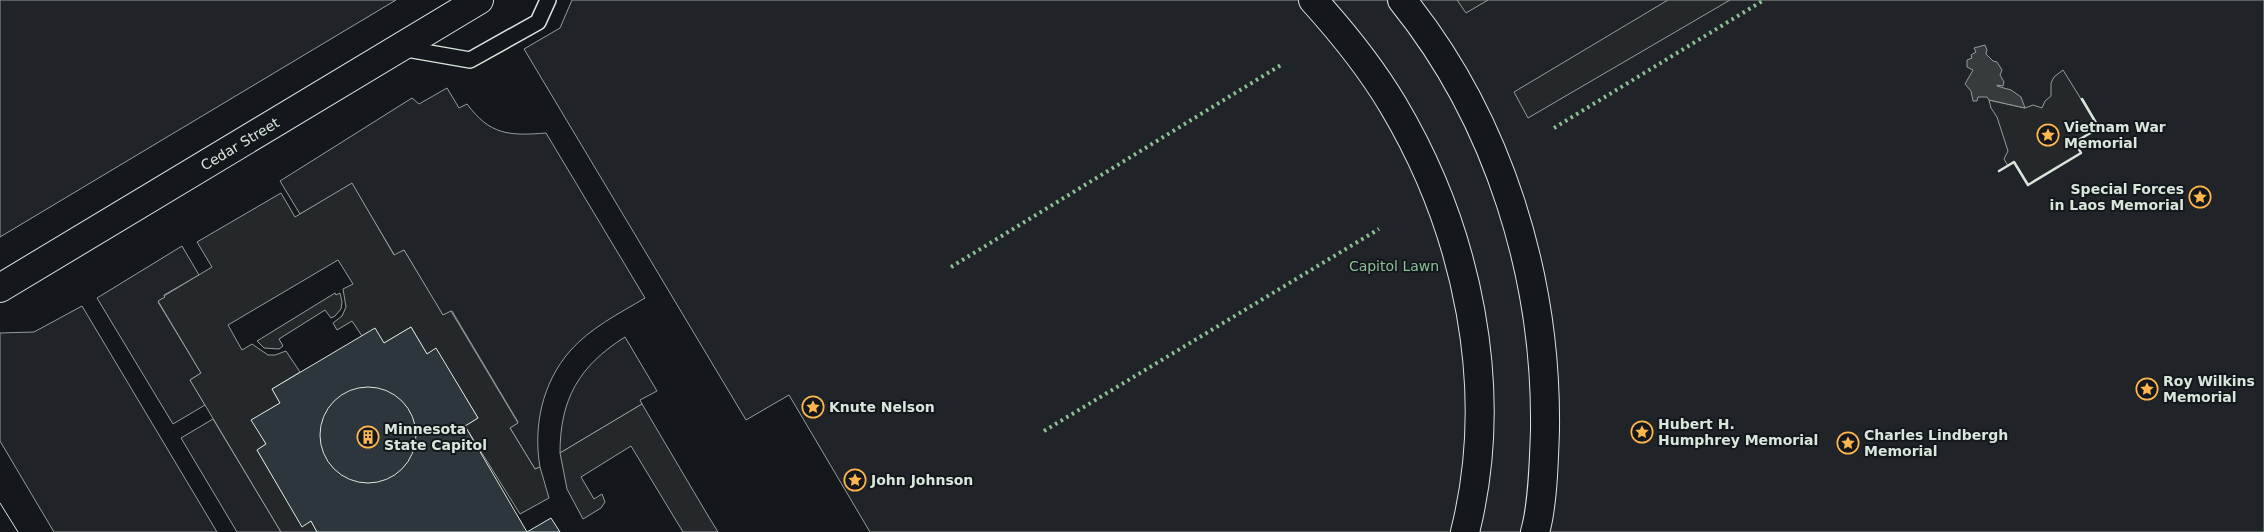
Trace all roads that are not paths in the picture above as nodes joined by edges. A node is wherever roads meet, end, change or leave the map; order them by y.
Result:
1 (479, 0) edge
2 (548, 0) edge
3 (1313, 0) edge
4 (1402, 0) edge
5 (400, 48) junction
6 (0, 288) edge
7 (1465, 532) edge
8 (1535, 532) edge

1 - 5 street, Cedar Street
2 - 5 lane
3 - 7 street
4 - 8 street
5 - 6 street, Cedar Street

